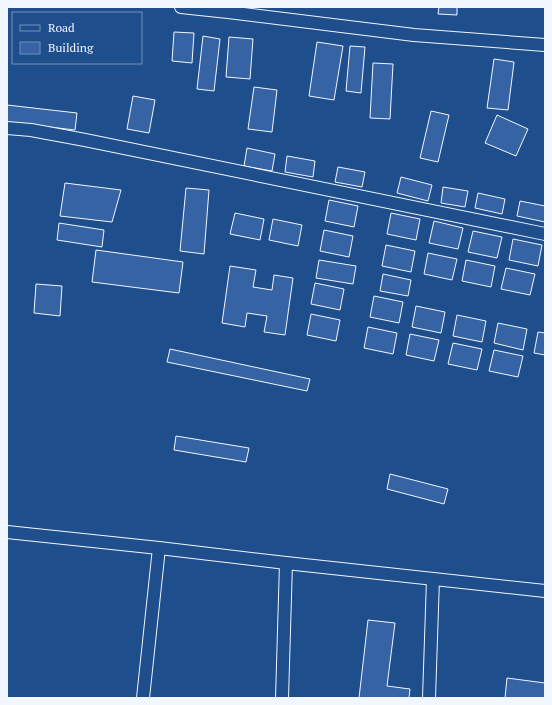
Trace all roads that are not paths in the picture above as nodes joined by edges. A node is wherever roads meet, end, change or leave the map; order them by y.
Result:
1 (181, 7) edge
2 (545, 45) edge
3 (7, 128) edge
4 (545, 234) edge
5 (7, 532) edge
6 (159, 548) junction
7 (286, 564) junction
8 (433, 579) junction
9 (545, 591) edge
10 (143, 698) edge
11 (282, 698) edge
12 (428, 698) edge

1 - 2 street
3 - 4 street
5 - 6 street
6 - 7 street
6 - 10 street
7 - 8 street
7 - 11 street
8 - 9 street
8 - 12 street

